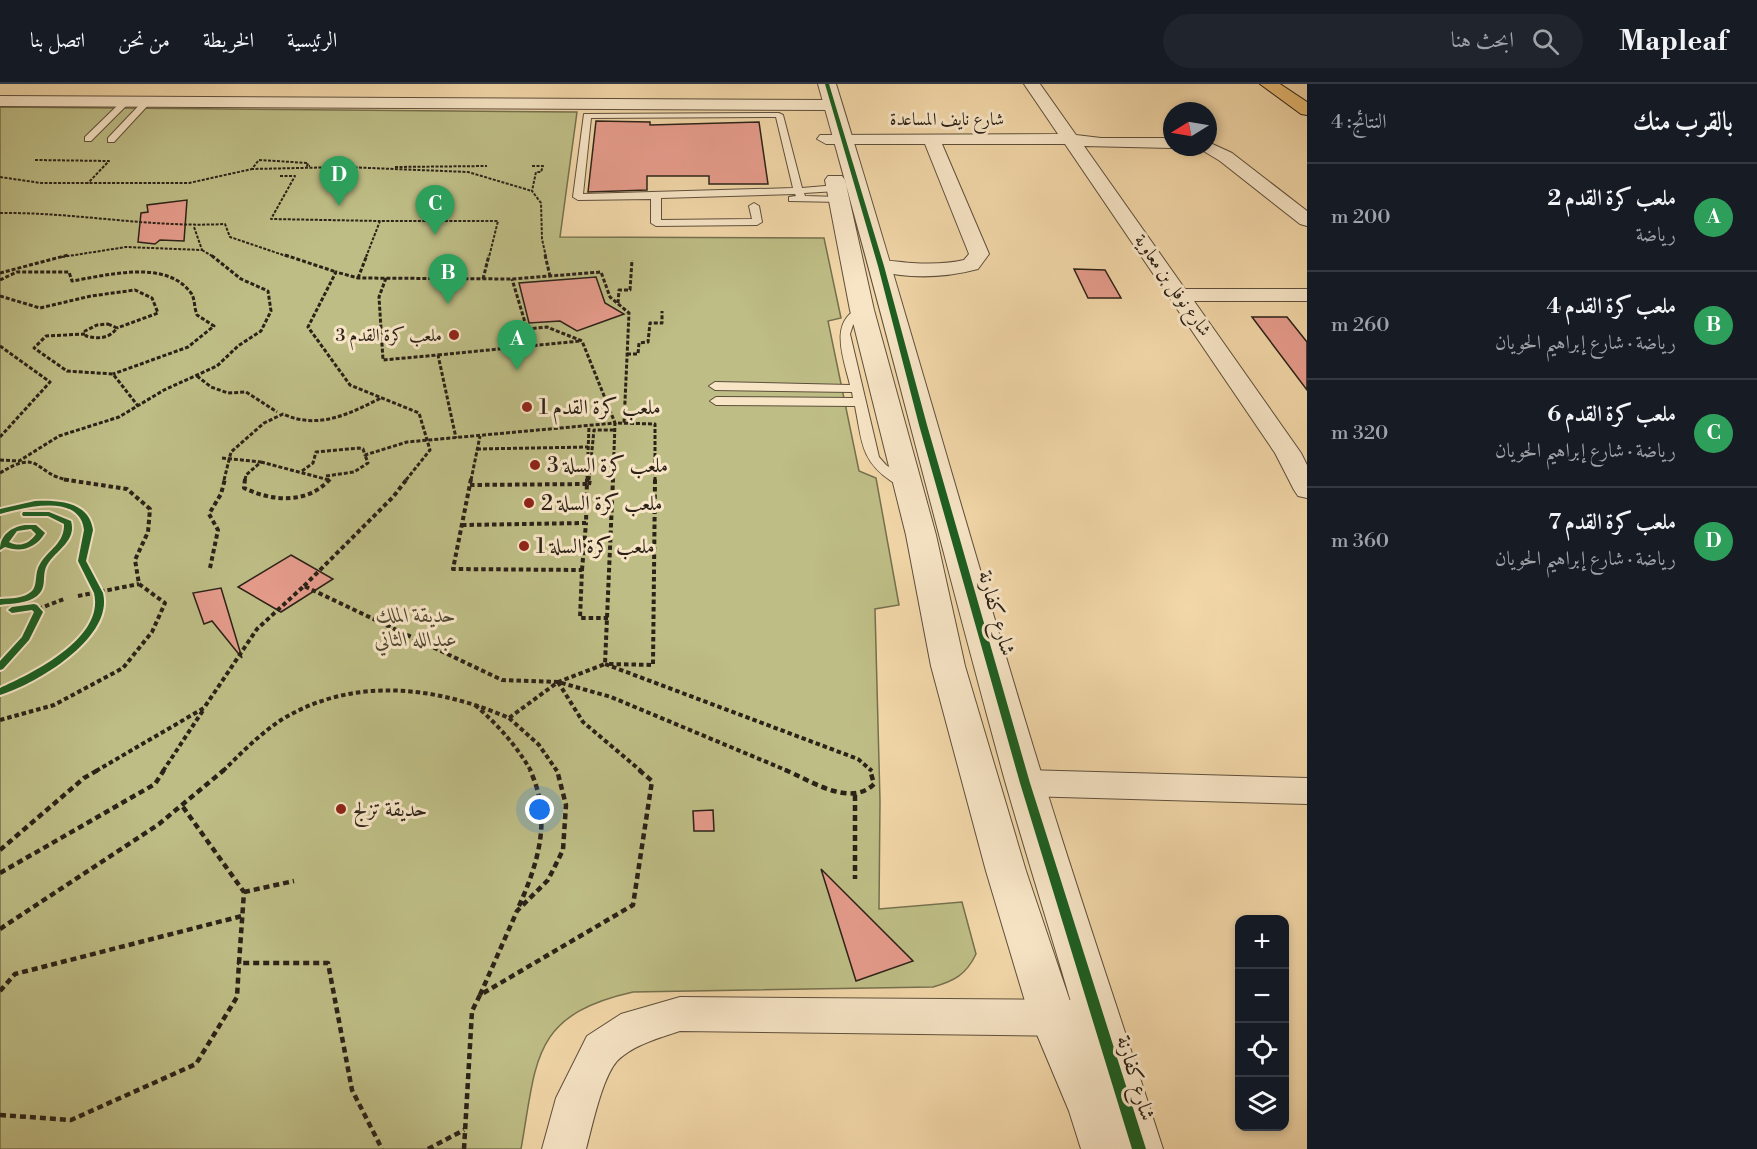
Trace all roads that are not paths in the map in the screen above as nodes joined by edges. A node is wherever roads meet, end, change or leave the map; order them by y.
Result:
1 (1032, 84) edge
2 (1269, 84) edge
3 (1298, 84) edge
4 (1307, 90) edge
5 (823, 94) edge
6 (0, 101) edge
7 (126, 102) junction
8 (147, 102) junction
9 (588, 110) junction
10 (1307, 110) edge
11 (88, 139) dead end
12 (834, 139) junction
13 (931, 139) junction
14 (1069, 139) junction
15 (111, 140) dead end
16 (1163, 143) edge
17 (1217, 152) edge
18 (798, 189) junction
19 (751, 194) junction
20 (838, 194) junction
21 (656, 196) junction
22 (801, 200) junction
23 (754, 206) dead end
24 (1307, 220) edge
25 (881, 266) junction
26 (1181, 295) junction
27 (1307, 295) edge
28 (862, 310) junction
29 (715, 386) dead end
30 (858, 395) junction
31 (716, 400) dead end
32 (1298, 454) edge
33 (908, 486) junction
34 (1307, 490) edge
35 (1025, 783) junction
36 (1307, 791) edge
37 (1099, 1017) junction
38 (1053, 1018) junction
39 (564, 1149) edge
40 (1105, 1149) edge
41 (1139, 1149) edge

1 - 14 street, شارع نوفل بن معاوية
2 - 10 highway
3 - 4 highway
5 - 9 street
5 - 12 street, شارع كفارنة
6 - 7 street
7 - 8 street
7 - 11 lane
8 - 9 street
8 - 15 lane
9 - 18 lane
9 - 21 lane
12 - 13 street, شارع نايف المساعدة
12 - 20 street, شارع كفارنة
12 - 25 street, شارع كفارنة
13 - 14 street, شارع نايف المساعدة
13 - 25 street
14 - 16 street, شارع نايف المساعدة
14 - 26 street, شارع نوفل بن معاوية
17 - 24 street
18 - 19 lane
18 - 20 lane
18 - 22 lane
19 - 21 lane
19 - 22 lane
20 - 22 lane
20 - 28 street, شارع كفارنة
21 - 23 lane
25 - 35 street, شارع كفارنة
26 - 27 street
26 - 32 street, شارع نوفل بن معاوية
28 - 30 lane
28 - 33 street, شارع كفارنة
29 - 30 lane
30 - 31 lane
30 - 33 lane
32 - 34 street, شارع نوفل بن معاوية
33 - 38 street, شارع كفارنة
35 - 36 street
35 - 37 street, شارع كفارنة
37 - 38 street
37 - 41 street, شارع كفارنة
38 - 39 street
38 - 40 street, شارع كفارنة

